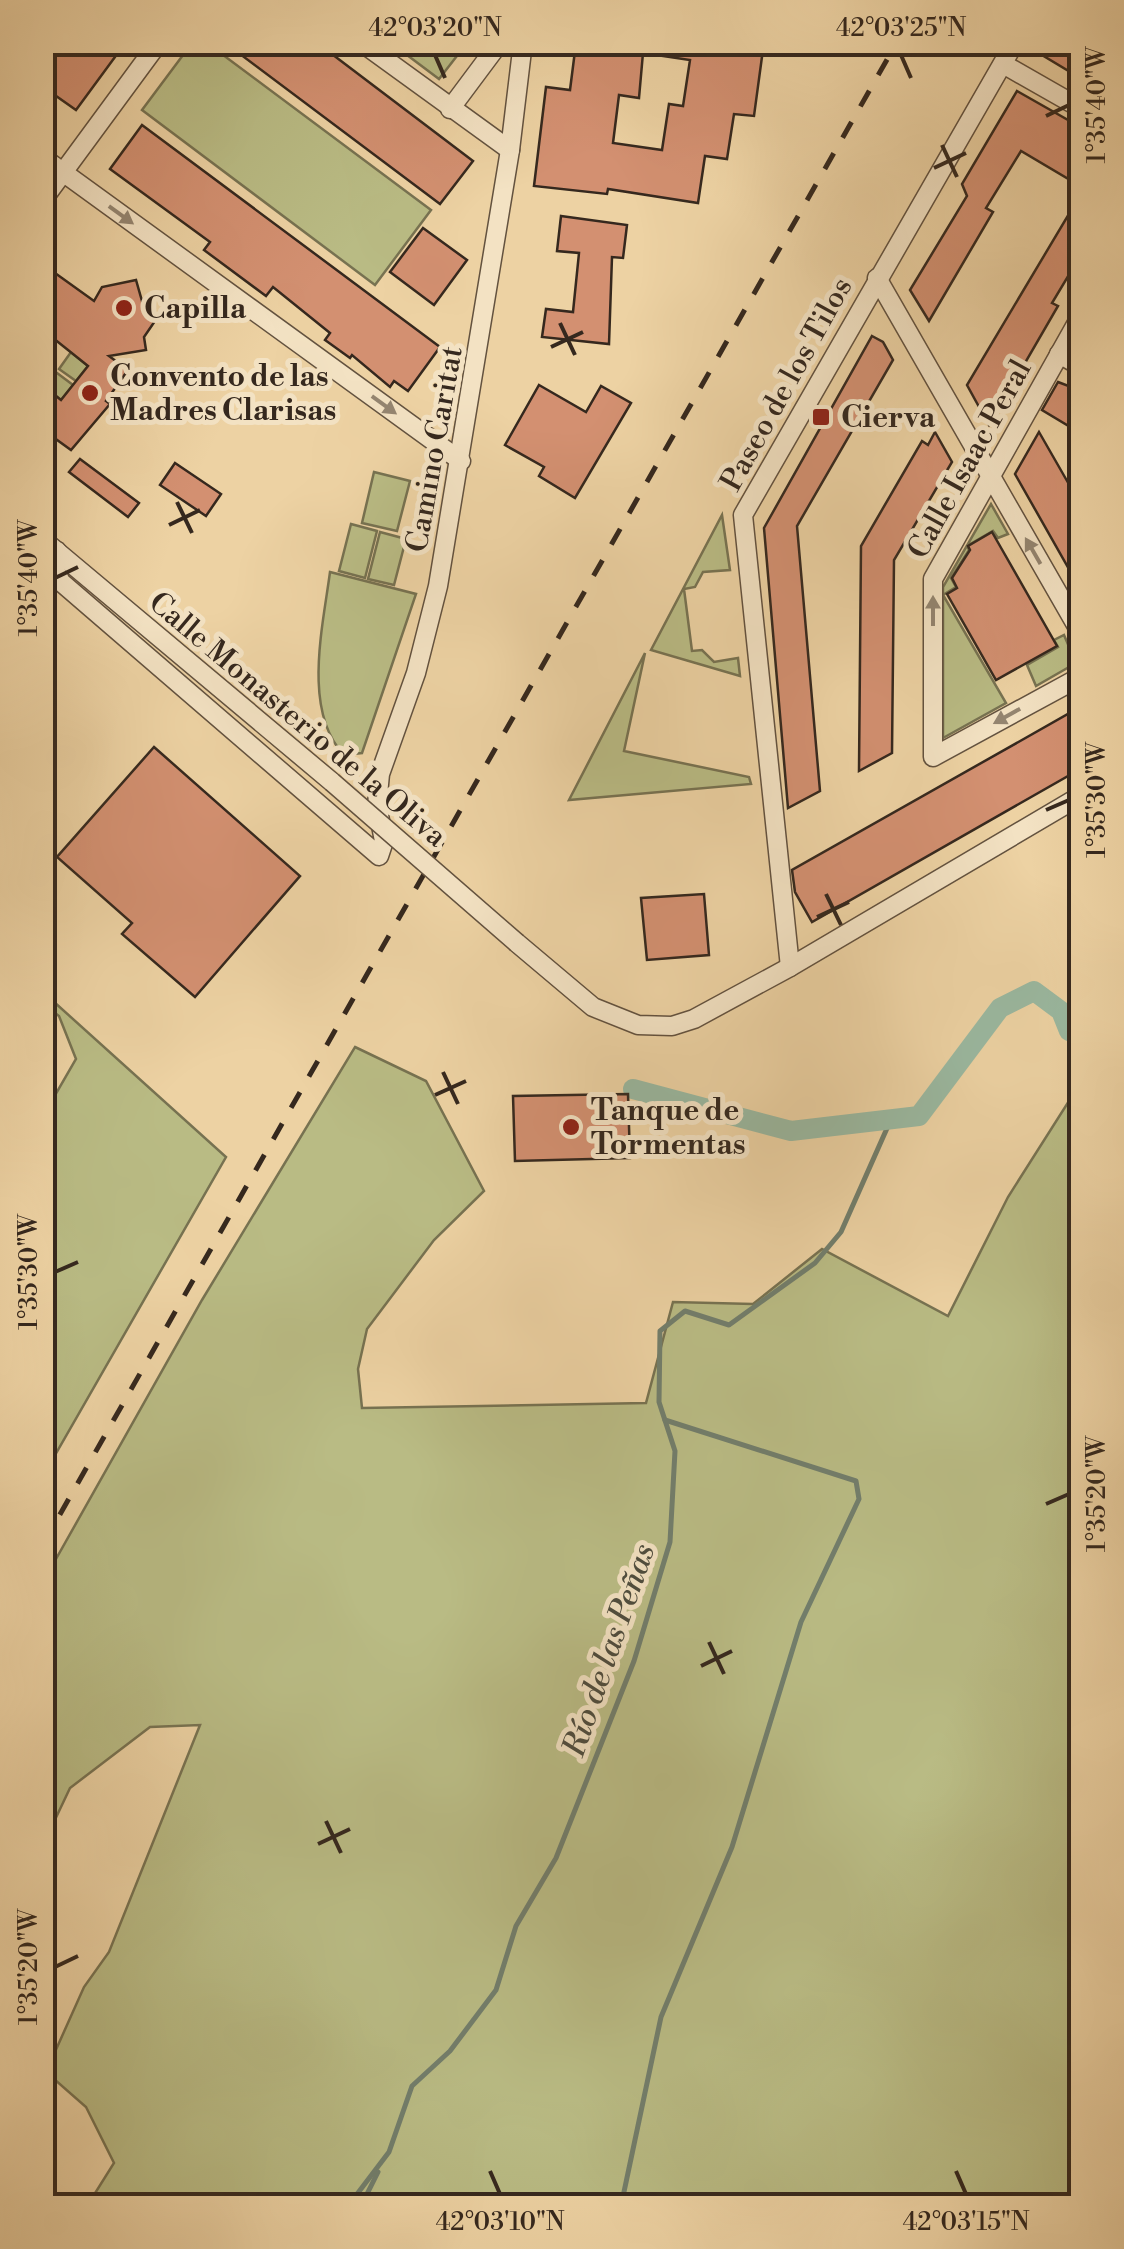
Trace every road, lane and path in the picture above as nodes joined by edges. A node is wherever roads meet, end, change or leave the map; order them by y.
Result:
1 (159, 42) edge
2 (361, 42) edge
3 (500, 42) edge
4 (523, 42) edge
5 (1015, 42) edge
6 (1003, 64) junction
7 (450, 109) junction
8 (1082, 109) edge
9 (510, 150) junction
10 (42, 157) edge
11 (63, 172) junction
12 (42, 201) edge
13 (877, 278) junction
14 (1082, 314) edge
15 (1059, 354) junction
16 (1082, 367) edge
17 (461, 461) junction
18 (990, 476) junction
19 (50, 545) edge
20 (1082, 635) edge
21 (1082, 676) edge
22 (1082, 795) edge
23 (790, 967) junction

1 - 11 street
2 - 7 street
3 - 7 street
4 - 9 street, Camino Caritat
5 - 6 street, Paseo de los Tilos
6 - 8 street
6 - 13 street, Paseo de los Tilos
7 - 9 street
9 - 17 street, Camino Caritat
10 - 11 street
11 - 12 street
11 -> 17 street
13 - 18 street
13 - 23 street, Paseo de los Tilos
14 - 15 street, Calle Isaac Peral
15 - 16 street
15 - 18 street, Calle Isaac Peral
17 - 19 street, Camino Caritat
20 -> 18 street
21 -> 18 street, Calle Isaac Peral
19 - 23 street, Calle Monasterio de la Oliva, bridge
22 - 23 street, Calle Monasterio de la Oliva

